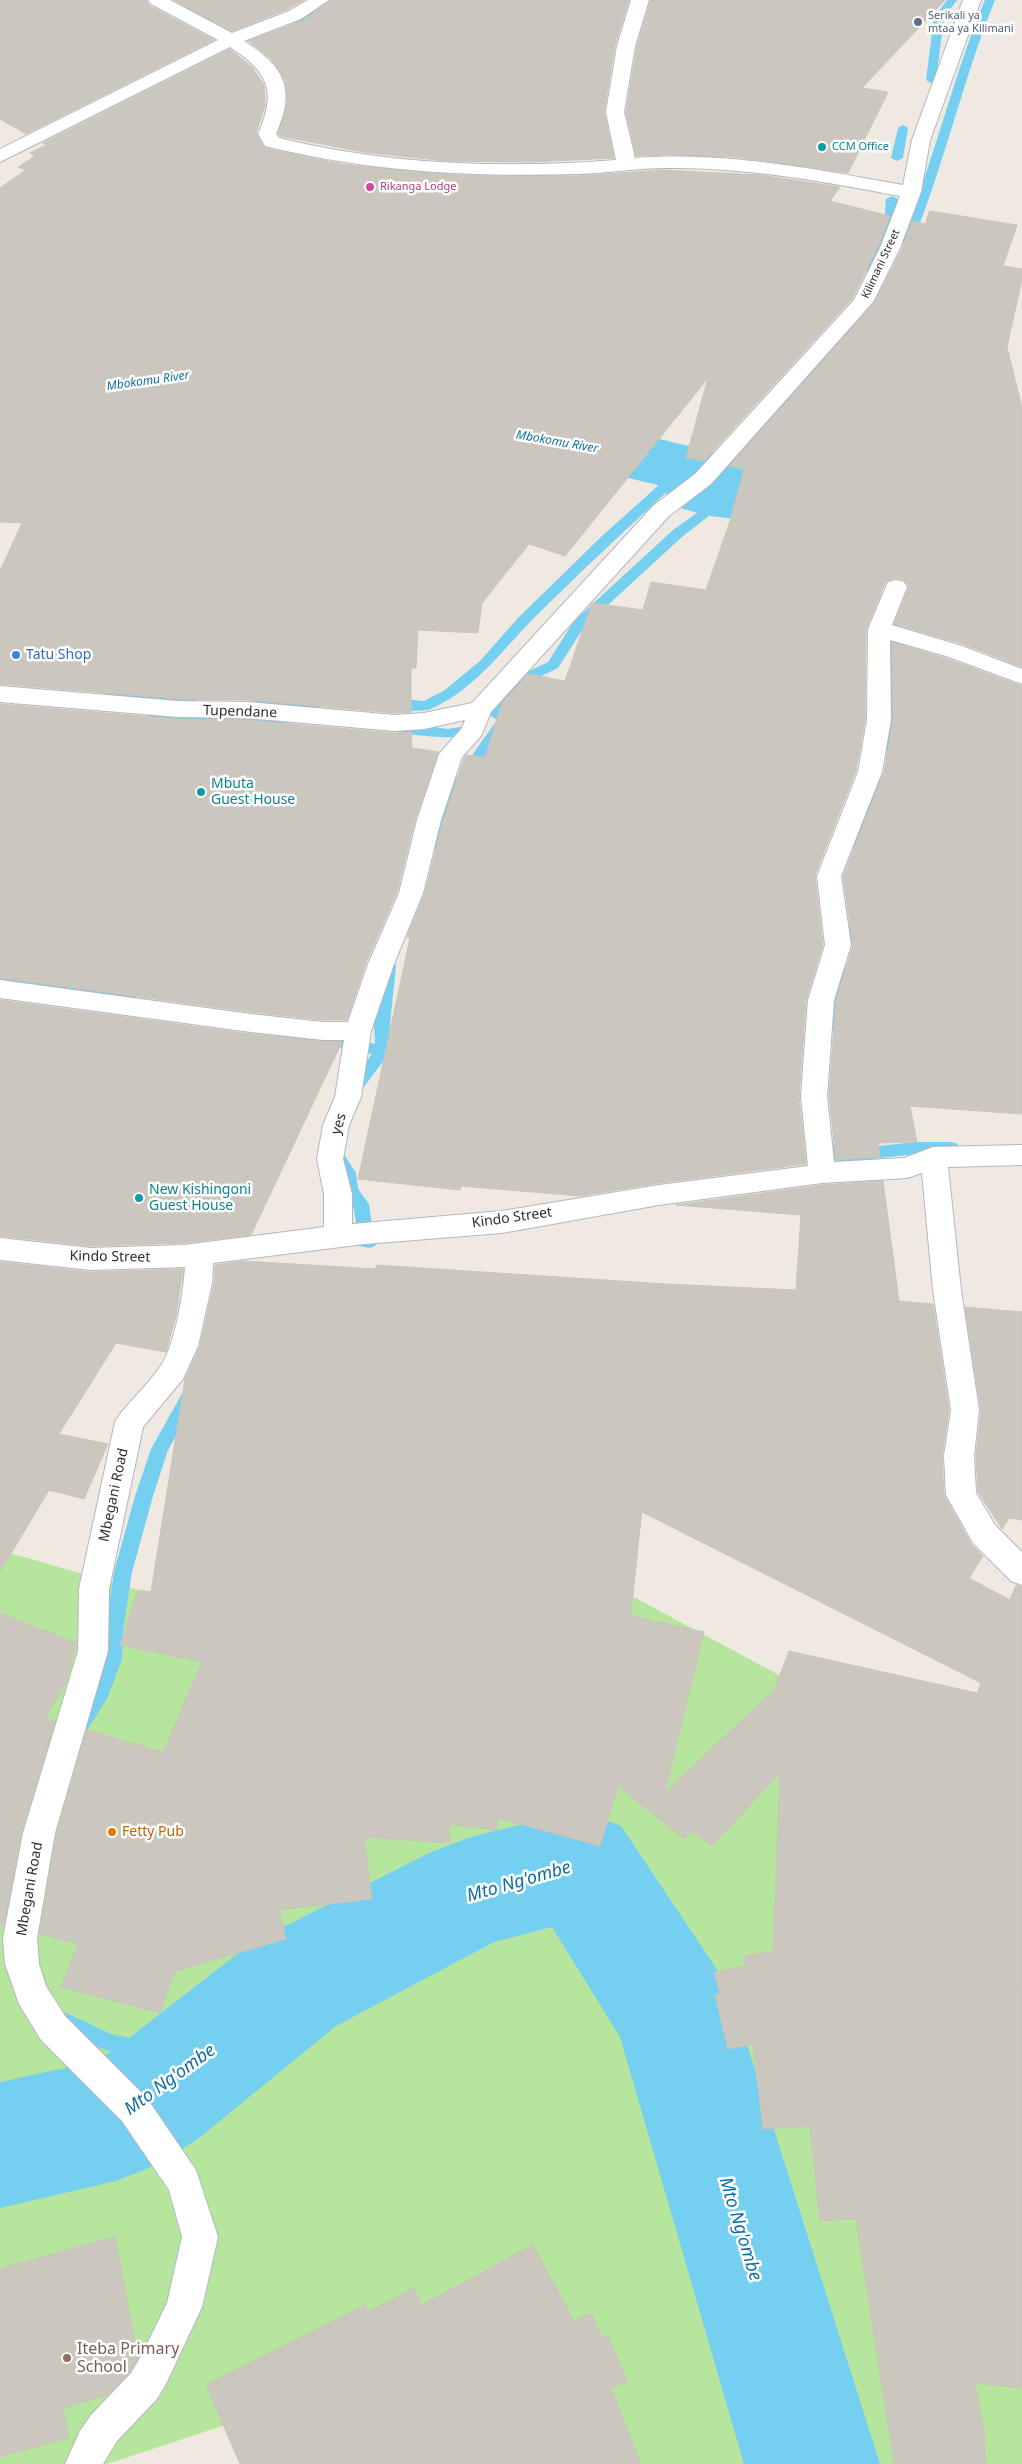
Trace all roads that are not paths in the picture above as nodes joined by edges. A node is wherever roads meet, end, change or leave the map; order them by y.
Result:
1 (157, 0) edge
2 (320, 0) edge
3 (640, 0) edge
4 (972, 0) edge
5 (231, 40) junction
6 (0, 156) edge
7 (627, 166) junction
8 (912, 192) junction
9 (896, 587) dead end
10 (879, 629) junction
11 (1022, 677) edge
12 (0, 694) edge
13 (480, 709) junction
14 (0, 989) edge
15 (361, 1022) junction
16 (1022, 1155) edge
17 (932, 1157) junction
18 (822, 1173) junction
19 (338, 1236) junction
20 (0, 1248) edge
21 (200, 1253) junction
22 (1022, 1572) edge
23 (84, 2464) edge

1 - 5 street
2 - 5 street
3 - 7 street
4 - 8 street, Kilimani Street
5 - 6 street
5 - 7 street
7 - 8 street
8 - 13 street, Kilimani Street
9 - 10 street
10 - 11 street
10 - 18 street
12 - 13 street, Tupendane
13 - 15 street, yes
14 - 15 street
15 - 19 street, yes
16 - 17 street, Kindo Street
17 - 18 street, Kindo Street
17 - 22 street
18 - 19 street, Kindo Street
19 - 21 street, Kindo Street
20 - 21 street, Kindo Street
21 - 23 street, Mbegani Road

